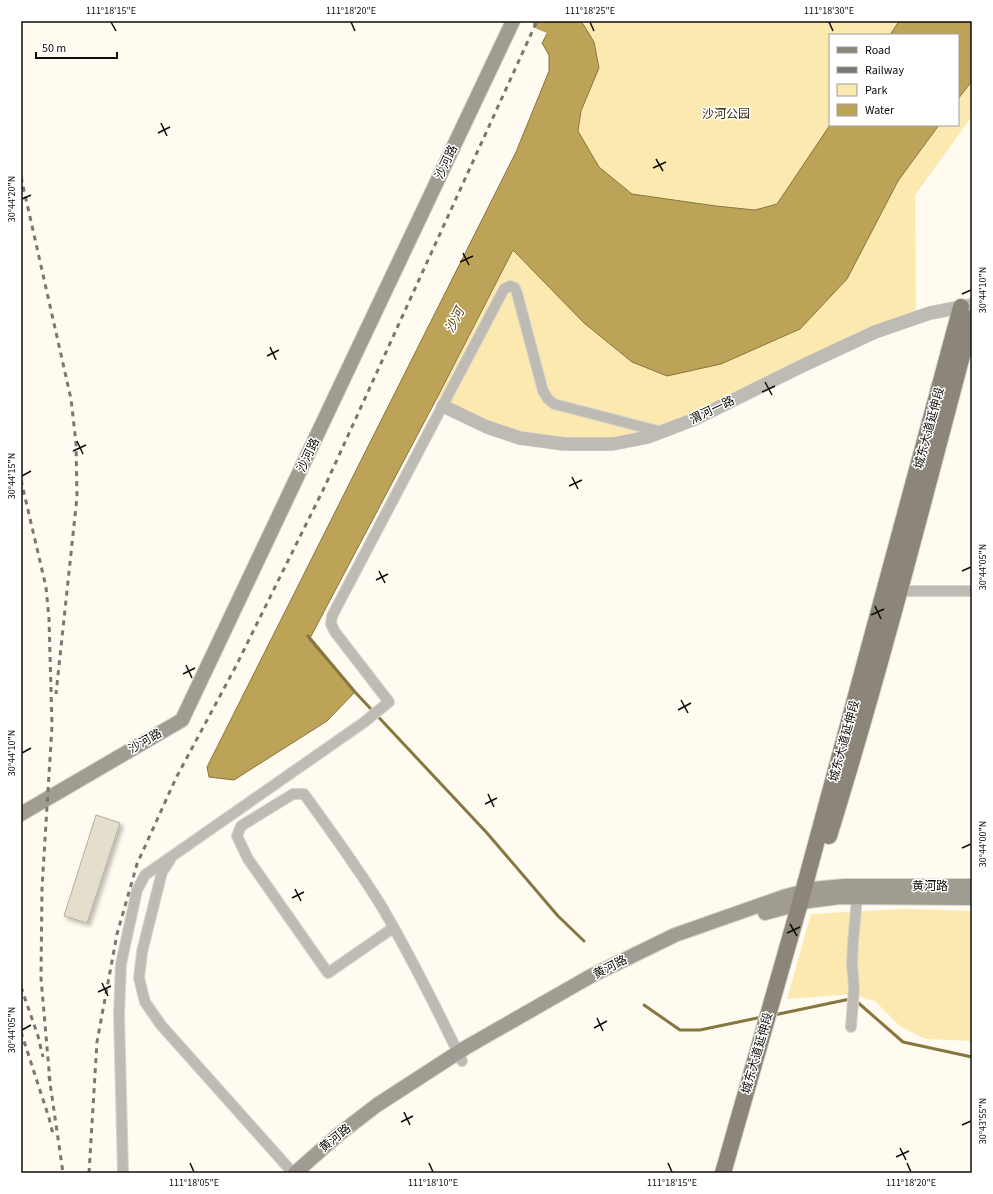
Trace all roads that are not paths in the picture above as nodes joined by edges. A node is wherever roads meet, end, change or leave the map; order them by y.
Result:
1 (513, 21) edge
2 (968, 310) edge
3 (443, 406) junction
4 (662, 432) junction
5 (900, 591) junction
6 (972, 591) edge
7 (21, 814) edge
8 (172, 857) junction
9 (972, 886) edge
10 (806, 896) junction
11 (857, 897) junction
12 (972, 898) edge
13 (393, 928) junction
14 (851, 1027) dead end
15 (460, 1057) junction
16 (123, 1173) edge
17 (294, 1173) edge
18 (308, 1173) edge
19 (723, 1173) edge
20 (735, 1173) edge

1 - 7 main road, 沙河路
2 - 4 street, 渭河一路
2 - 5 main road, 城东大道延伸段
2 - 10 main road, 城东大道延伸段
3 - 4 street, 渭河一路
3 - 4 street
3 - 8 street
5 - 6 street
5 - 10 main road, 城东大道延伸段
8 - 16 street
8 - 17 street
9 - 10 main road, 黄河路
10 - 11 main road, 黄河路
10 - 15 main road, 黄河路
10 - 19 main road, 城东大道延伸段
10 - 20 main road, 城东大道延伸段
11 - 12 main road, 黄河路
11 - 14 street
13 - 13 street
13 - 15 street
15 - 17 main road, 黄河路
15 - 18 main road, 黄河路

